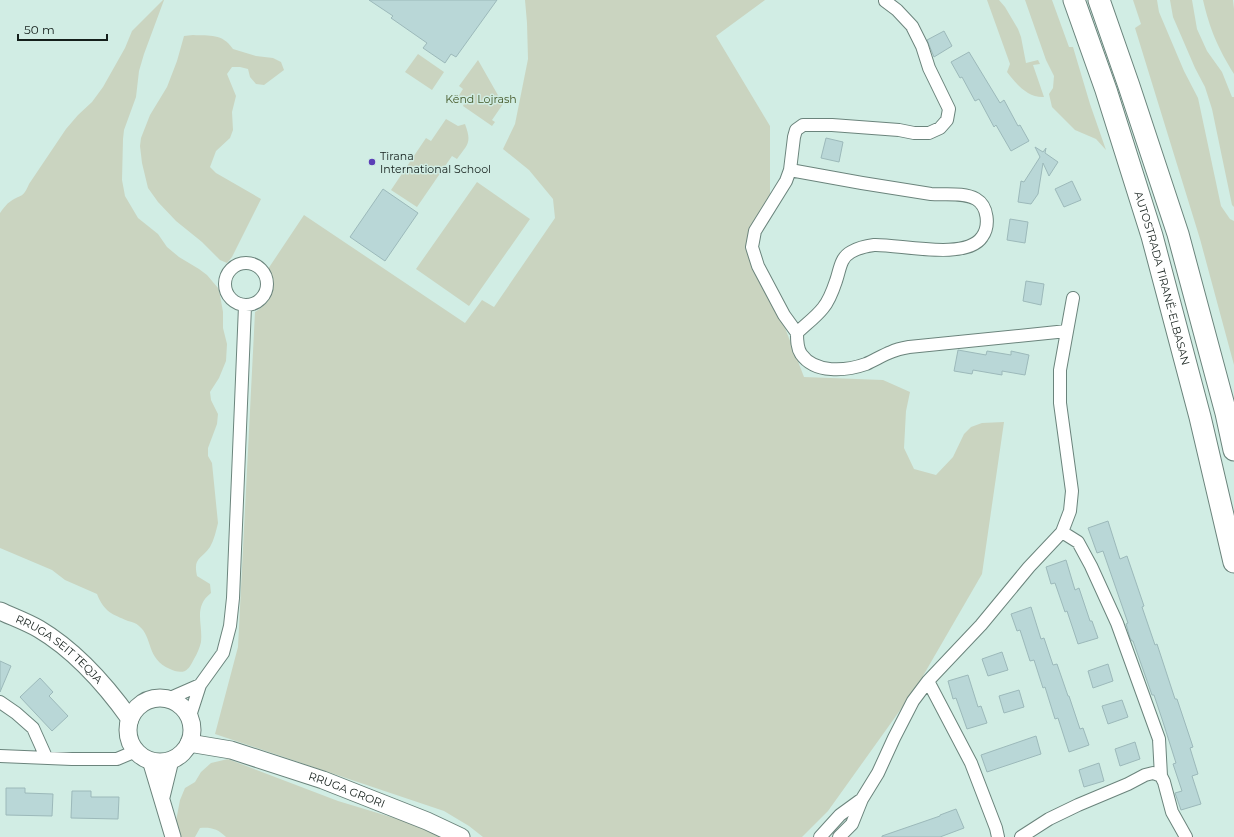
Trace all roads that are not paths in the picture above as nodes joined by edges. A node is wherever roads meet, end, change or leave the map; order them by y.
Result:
1 (1074, 0) edge
2 (1099, 0) edge
3 (885, 1) dead end
4 (790, 170) junction
5 (1073, 298) dead end
6 (245, 306) dead end
7 (1067, 331) junction
8 (797, 333) junction
9 (1234, 450) edge
10 (1062, 532) junction
11 (1234, 562) edge
12 (0, 611) edge
13 (928, 681) junction
14 (200, 685) junction
15 (112, 694) junction
16 (168, 699) junction
17 (0, 702) edge
18 (142, 703) junction
19 (130, 719) junction
20 (190, 722) junction
21 (189, 743) junction
22 (231, 750) junction
23 (136, 751) junction
24 (0, 756) edge
25 (46, 757) junction
26 (150, 760) junction
27 (171, 760) junction
28 (1161, 776) junction
29 (162, 798) junction
30 (862, 799) junction
31 (173, 837) edge
32 (461, 837) edge
33 (820, 837) edge
34 (839, 837) edge
35 (998, 837) edge
36 (1021, 837) edge
37 (1186, 837) edge

1 - 11 highway, AUTOSTRADA TIRANË-ELBASAN
2 - 9 highway
3 - 4 street
4 - 8 street
4 - 8 street
5 - 7 street
6 - 14 street
7 - 8 street
7 - 10 street
10 - 13 street
10 - 28 street
12 - 15 main road, RRUGA SEIT TEQJA
13 - 30 street
13 - 35 street
14 - 16 street
14 - 20 street
15 - 18 main road, RRUGA SEIT TEQJA
15 - 19 main road, RRUGA SEIT TEQJA
16 - 18 main road
16 - 20 main road
17 - 25 street
18 - 19 main road
19 - 23 main road
20 - 21 main road
20 - 22 main road, RRUGA GRORI
21 - 22 main road, RRUGA GRORI
21 - 27 main road
22 - 32 main road, RRUGA GRORI
23 - 25 street
23 - 26 main road
24 - 25 street
26 - 27 main road
26 - 29 street
27 - 29 street
28 - 36 street
28 - 37 street
29 - 31 street
30 - 33 street
30 - 34 street

